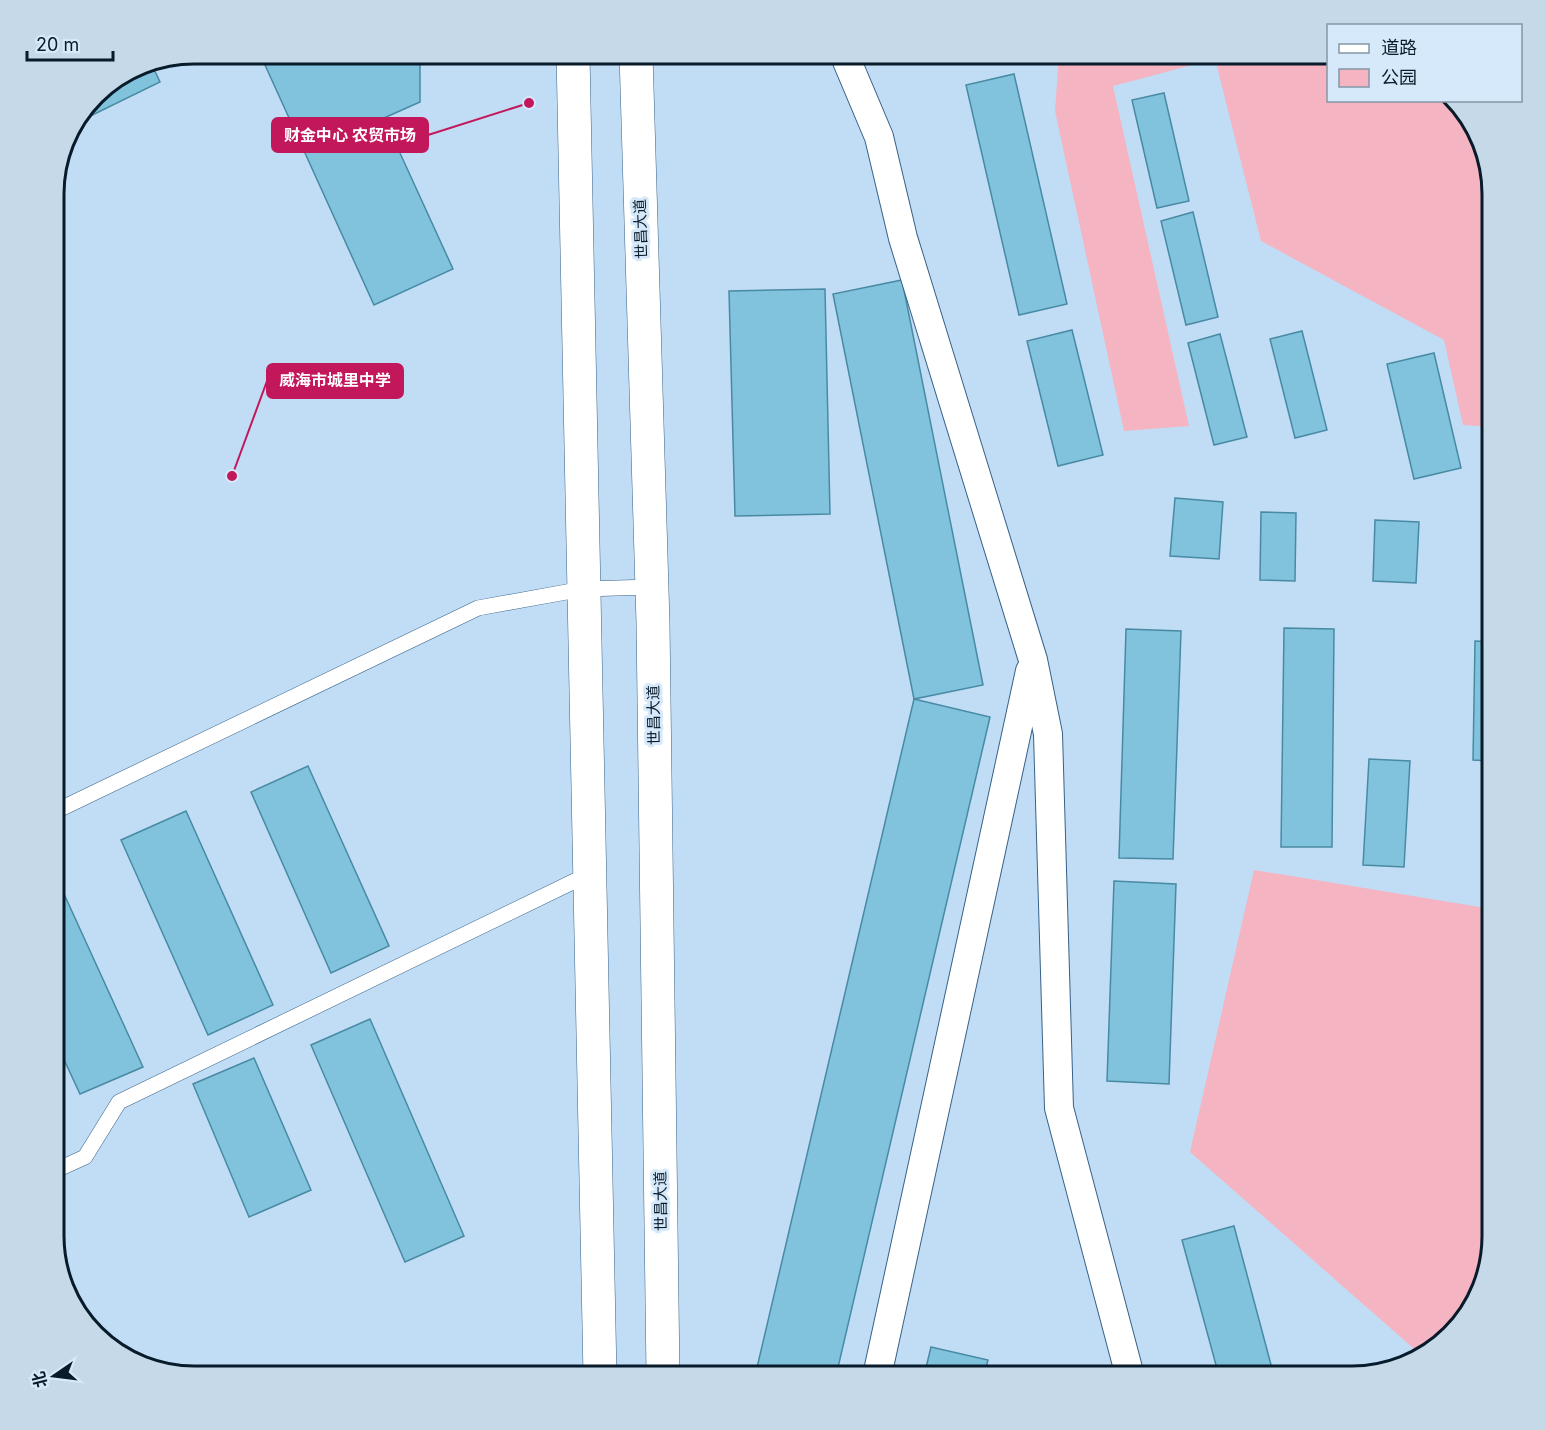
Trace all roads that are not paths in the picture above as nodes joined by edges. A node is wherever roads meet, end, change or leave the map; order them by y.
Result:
1 (573, 64) edge
2 (636, 64) edge
3 (848, 64) edge
4 (652, 587) junction
5 (583, 589) junction
6 (1033, 660) junction
7 (65, 807) edge
8 (589, 874) junction
9 (65, 1167) edge
10 (600, 1366) edge
11 (663, 1366) edge
12 (879, 1366) edge
13 (1127, 1366) edge

1 - 5 main road
2 - 4 main road, 世昌大道
3 - 6 street
4 - 5 lane
4 - 11 main road, 世昌大道
5 - 7 lane
5 - 8 main road
6 - 12 street
6 - 13 street
8 - 9 lane
8 - 10 main road

